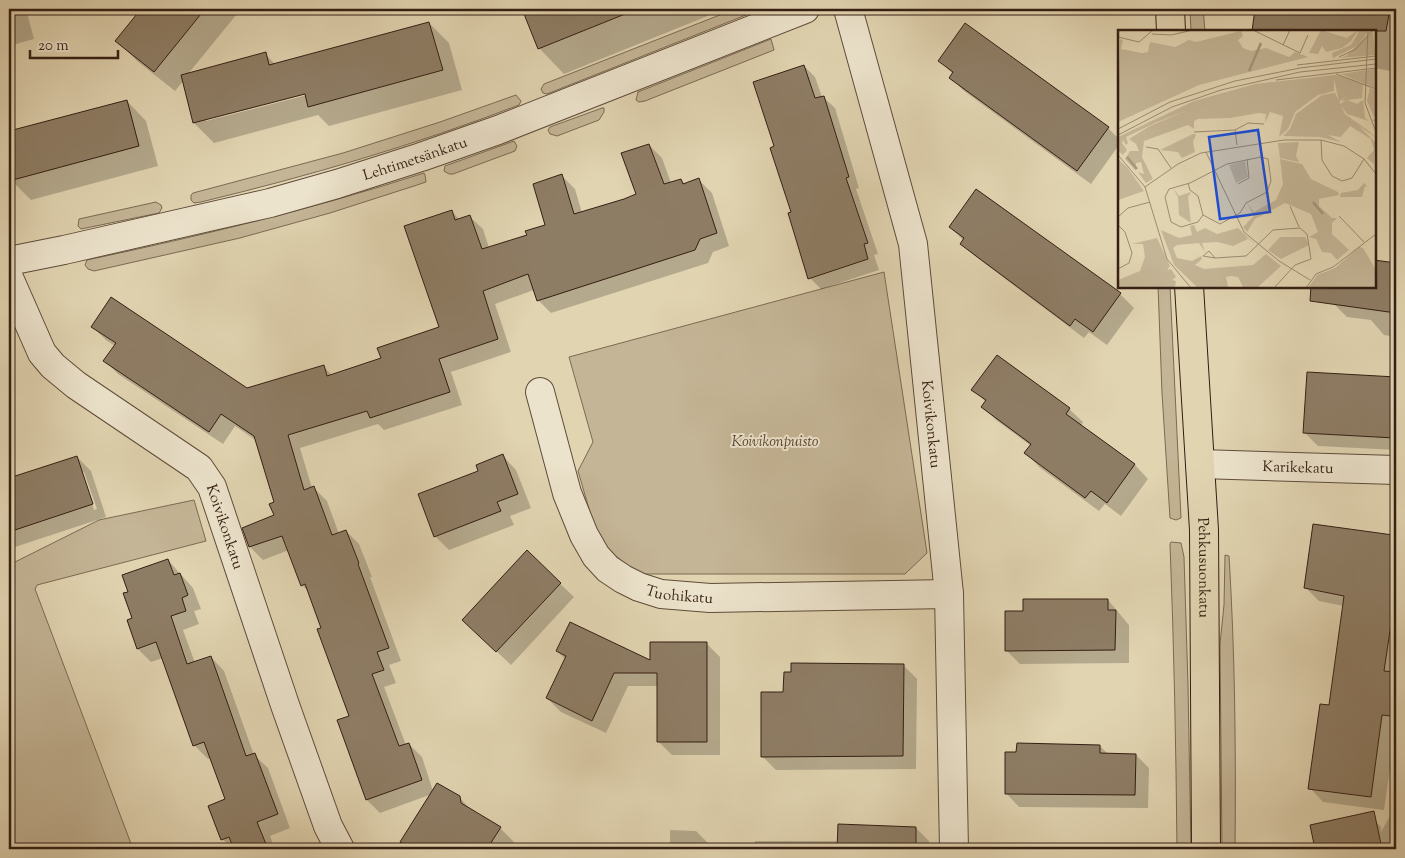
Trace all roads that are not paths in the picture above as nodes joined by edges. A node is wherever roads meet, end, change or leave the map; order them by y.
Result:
1 (805, 9) edge
2 (848, 9) edge
3 (1170, 9) edge
4 (1171, 30) edge
5 (9, 260) edge
6 (9, 278) edge
7 (1188, 288) edge
8 (540, 392) dead end
9 (1200, 464) junction
10 (1396, 470) edge
11 (949, 594) junction
12 (340, 849) edge
13 (954, 849) edge
14 (1206, 849) edge

1 - 5 street, Lehtimetsänkatu
2 - 11 street, Koivikonkatu
3 - 4 main road
6 - 12 street, Koivikonkatu
7 - 9 main road, Pehkusuonkatu
8 - 11 street, Tuohikatu
9 - 10 street, Karikekatu
9 - 14 main road, Pehkusuonkatu
11 - 13 street, Koivikonkatu

